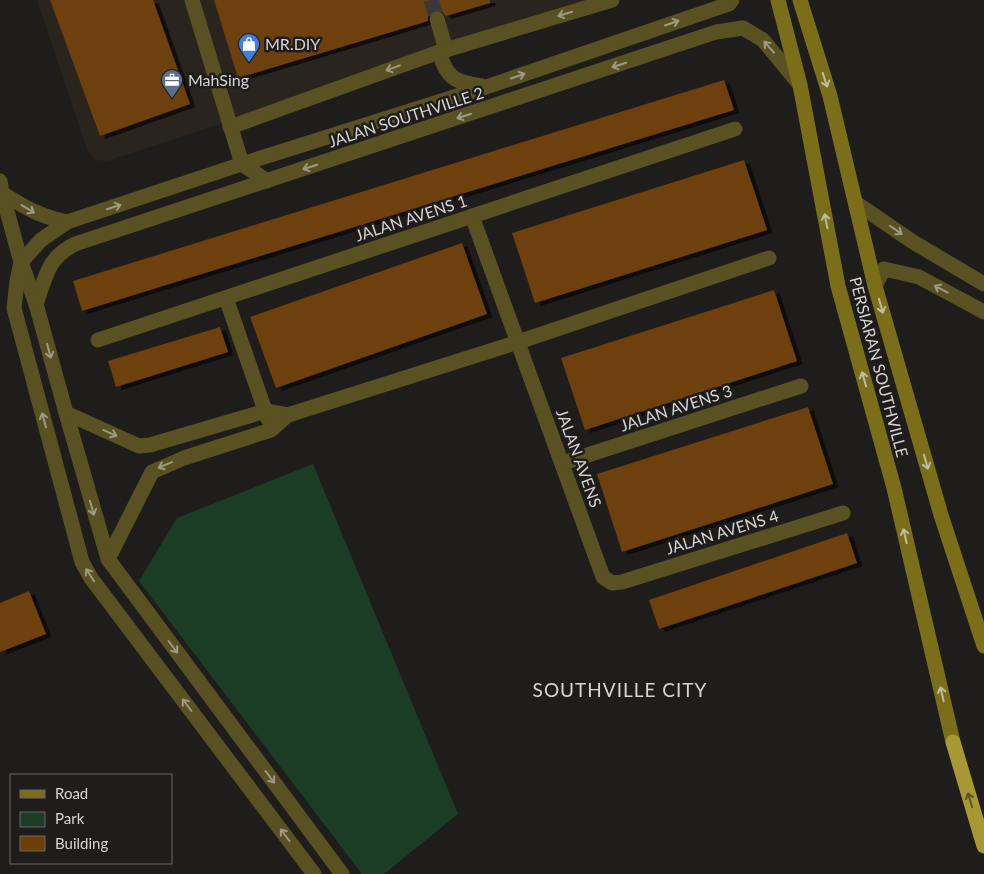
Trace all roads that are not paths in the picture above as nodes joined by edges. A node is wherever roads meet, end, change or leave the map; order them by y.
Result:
1 (192, 0) edge
2 (612, 0) edge
3 (732, 0) edge
4 (778, 0) edge
5 (800, 0) edge
6 (437, 19) tunnel mouth
7 (443, 51) junction
8 (800, 85) junction
9 (486, 86) junction
10 (230, 126) junction
11 (735, 129) dead end
12 (242, 164) junction
13 (267, 181) junction
14 (1, 187) edge
15 (856, 203) junction
16 (472, 216) junction
17 (68, 222) junction
18 (770, 258) dead end
19 (21, 262) junction
20 (984, 284) edge
21 (875, 286) junction
22 (226, 298) junction
23 (36, 304) junction
24 (984, 312) edge
25 (98, 340) dead end
26 (518, 342) junction
27 (801, 386) dead end
28 (266, 411) junction
29 (66, 414) junction
30 (288, 415) junction
31 (223, 423) junction
32 (271, 430) junction
33 (176, 437) junction
34 (230, 444) junction
35 (184, 458) junction
36 (563, 463) junction
37 (843, 513) dead end
38 (108, 559) junction
39 (612, 583) joint
40 (984, 646) edge
41 (953, 742) joint
42 (984, 846) edge
43 (314, 874) edge
44 (342, 874) edge

1 - 10 street
2 -> 7 street
9 -> 3 street, JALAN SOUTHVILLE 2
4 - 8 main road, PERSIARAN SOUTHVILLE
5 -> 15 main road, PERSIARAN SOUTHVILLE
6 - 7 street
7 - 9 street
7 -> 10 street
8 -> 13 street, JALAN SOUTHVILLE 2
41 -> 8 main road, PERSIARAN SOUTHVILLE
9 - 12 street, JALAN SOUTHVILLE 2
10 - 12 street
11 - 16 street, JALAN AVENS 1
12 - 13 street
17 -> 12 street, JALAN SOUTHVILLE 2
13 - 23 street, JALAN SOUTHVILLE 2
14 -> 17 street
14 - 19 street
15 -> 20 street
15 - 21 main road, PERSIARAN SOUTHVILLE
16 - 22 street, JALAN AVENS 1
16 - 26 street, JALAN AVENS
17 - 19 street, JALAN SOUTHVILLE 2
18 - 26 street
19 - 23 street
43 -> 19 street
24 -> 21 street
21 -> 40 main road, PERSIARAN SOUTHVILLE
22 - 25 street, JALAN AVENS 1
22 - 28 street
23 -> 29 street
26 - 30 street
26 - 36 street, JALAN AVENS
27 - 36 street, JALAN AVENS 3
28 - 30 street
28 - 31 street
28 - 32 street
29 -> 33 street
29 -> 38 street
30 - 32 street
31 - 33 street
31 - 34 street
32 - 34 street
33 - 35 street
34 - 35 street
35 -> 38 street
36 - 39 street, JALAN AVENS
37 - 39 street, JALAN AVENS 4
38 -> 44 street
42 -> 41 highway

